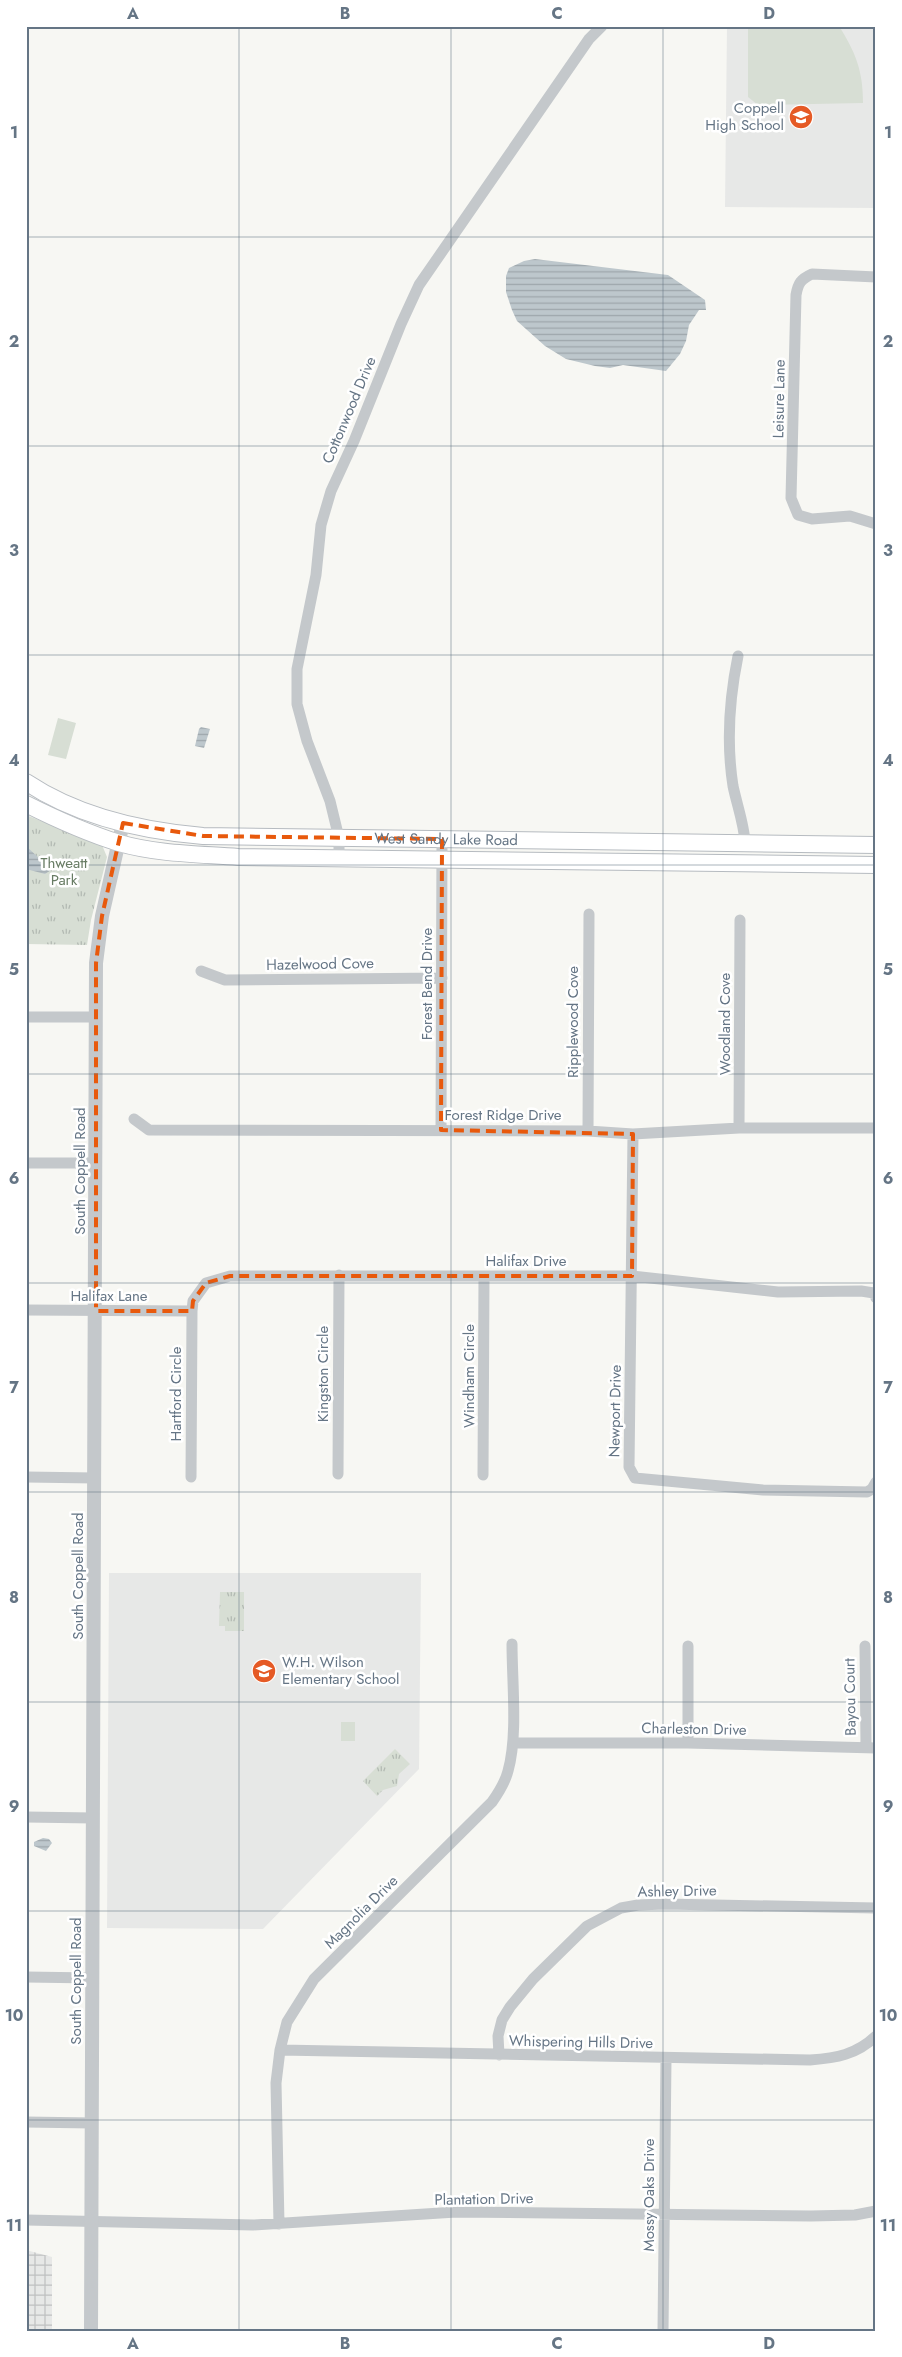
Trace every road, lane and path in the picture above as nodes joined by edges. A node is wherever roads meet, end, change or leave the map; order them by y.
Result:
1 (602, 26) edge
2 (876, 277) edge
3 (876, 524) edge
4 (738, 656) dead end
5 (26, 782) edge
6 (26, 804) edge
7 (123, 823) junction
8 (339, 838) junction
9 (442, 839) junction
10 (745, 842) junction
11 (120, 843) junction
12 (876, 845) edge
13 (339, 859) junction
14 (442, 859) junction
15 (876, 865) edge
16 (589, 914) dead end
17 (740, 920) dead end
18 (200, 971) dead end
19 (442, 978) junction
20 (26, 1017) edge
21 (96, 1017) junction
22 (134, 1119) dead end
23 (739, 1128) junction
24 (876, 1128) edge
25 (441, 1130) junction
26 (588, 1131) junction
27 (632, 1134) junction
28 (26, 1163) edge
29 (96, 1163) junction
30 (339, 1275) junction
31 (484, 1276) junction
32 (632, 1276) junction
33 (876, 1298) edge
34 (26, 1310) edge
35 (96, 1310) junction
36 (192, 1311) junction
37 (338, 1474) dead end
38 (483, 1475) dead end
39 (191, 1477) dead end
40 (26, 1478) edge
41 (95, 1478) junction
42 (874, 1486) edge
43 (512, 1644) dead end
44 (688, 1646) dead end
45 (864, 1646) dead end
46 (513, 1743) junction
47 (688, 1743) junction
48 (871, 1747) edge
49 (26, 1818) edge
50 (93, 1818) junction
51 (876, 1908) edge
52 (26, 1977) edge
53 (93, 1978) junction
54 (876, 2036) edge
55 (280, 2050) junction
56 (499, 2055) junction
57 (666, 2059) junction
58 (26, 2122) edge
59 (92, 2123) junction
60 (876, 2211) edge
61 (664, 2214) junction
62 (26, 2220) edge
63 (92, 2220) junction
64 (279, 2224) junction
65 (91, 2331) edge
66 (663, 2331) edge

1 - 8 street, Cottonwood Drive
2 - 3 street, Leisure Lane
4 - 10 street
5 - 7 main road, West Sandy Lake Road
6 - 11 main road, West Sandy Lake Road
7 - 8 main road, West Sandy Lake Road
7 - 11 street, South Coppell Road
8 - 9 main road, West Sandy Lake Road
8 - 13 street, Cottonwood Drive
9 - 10 main road, West Sandy Lake Road
9 - 14 street, Forest Bend Drive
10 - 12 main road, West Sandy Lake Road
11 - 13 main road, West Sandy Lake Road
11 - 21 street, South Coppell Road
13 - 14 main road, West Sandy Lake Road
14 - 15 main road, West Sandy Lake Road
14 - 19 street, Forest Bend Drive
16 - 26 street, Ripplewood Cove
17 - 23 street, Woodland Cove
18 - 19 street, Hazelwood Cove
19 - 25 street, Forest Bend Drive
20 - 21 street
21 - 29 street, South Coppell Road
22 - 25 street, Forest Ridge Drive
23 - 24 street, Forest Ridge Drive
23 - 27 street, Forest Ridge Drive
25 - 26 street, Forest Ridge Drive
26 - 27 street, Forest Ridge Drive
27 - 32 street, Newport Drive
28 - 29 street
29 - 35 street, South Coppell Road
30 - 31 street, Halifax Drive
30 - 36 street, Halifax Drive
30 - 37 street, Kingston Circle
31 - 32 street, Halifax Drive
31 - 38 street, Windham Circle
32 - 33 street, Halifax Drive
32 - 42 street, Newport Drive
34 - 35 street, Halifax Lane
35 - 36 street, Halifax Lane
35 - 41 street, South Coppell Road
36 - 39 street, Hartford Circle
40 - 41 street
41 - 50 street, South Coppell Road
43 - 46 street, Magnolia Drive
44 - 47 street
45 - 48 street, Bayou Court
46 - 47 street, Charleston Drive
46 - 55 street, Magnolia Drive
47 - 48 street, Charleston Drive
49 - 50 street
50 - 53 street, South Coppell Road
51 - 56 street, Ashley Drive
52 - 53 street
53 - 59 street, South Coppell Road
54 - 57 street, Whispering Hills Drive
55 - 56 street, Whispering Hills Drive
55 - 64 street, Magnolia Drive
56 - 57 street, Whispering Hills Drive
57 - 61 street, Mossy Oaks Drive
58 - 59 street
59 - 63 street, South Coppell Road
60 - 61 street, Plantation Drive
61 - 64 street, Plantation Drive
61 - 66 street, Mossy Oaks Drive
62 - 63 street, Plantation Drive
63 - 64 street, Plantation Drive
63 - 65 street, South Coppell Road

